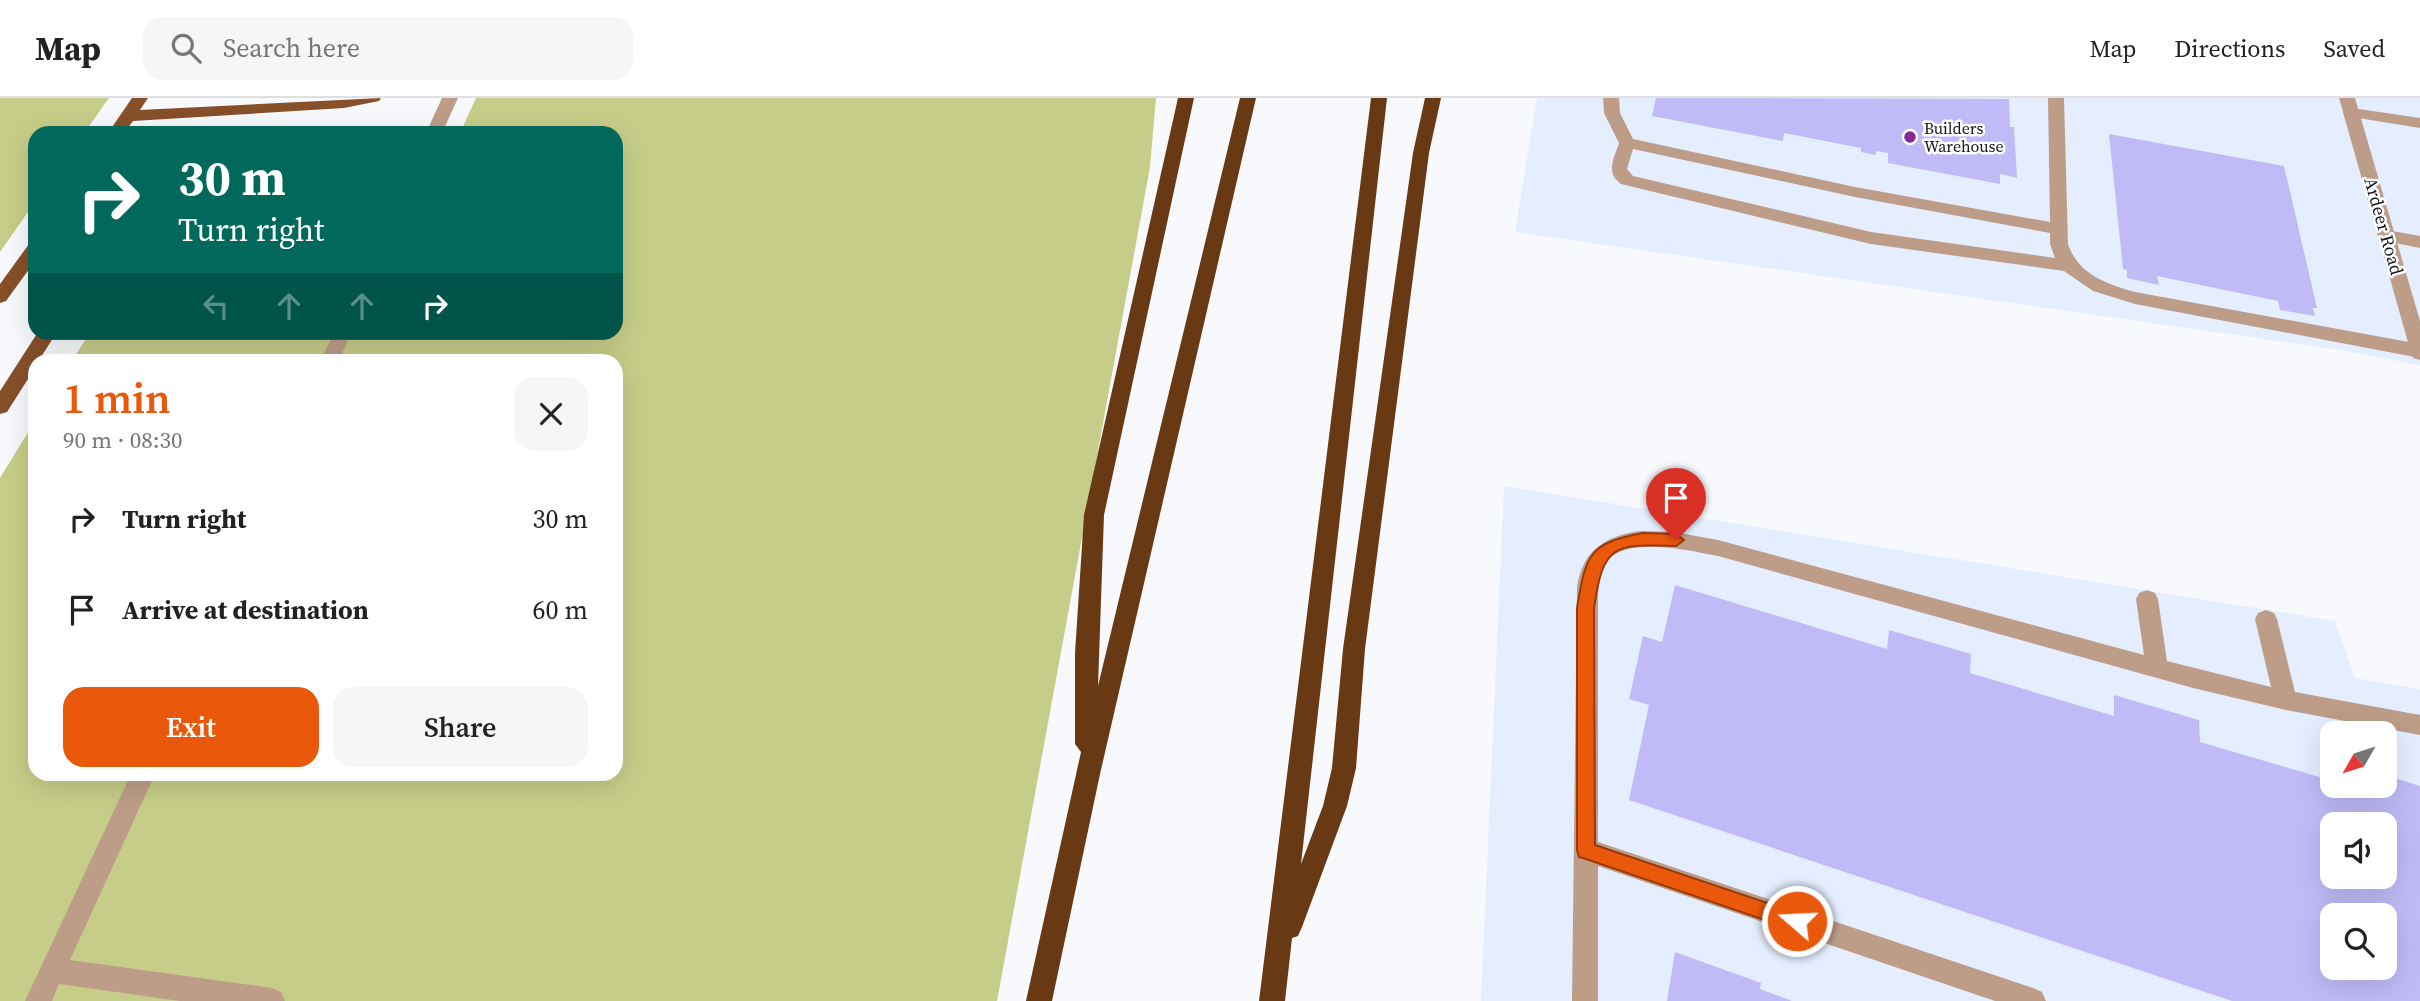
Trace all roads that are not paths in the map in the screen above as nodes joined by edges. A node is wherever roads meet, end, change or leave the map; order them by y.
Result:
1 (140, 98) edge
2 (199, 98) edge
3 (373, 98) edge
4 (450, 98) edge
5 (1186, 98) edge
6 (1248, 98) edge
7 (1379, 98) edge
8 (1433, 98) edge
9 (1611, 98) edge
10 (2056, 98) edge
11 (2349, 105) edge
12 (190, 113) junction
13 (127, 116) junction
14 (2420, 123) edge
15 (121, 126) edge
16 (181, 126) edge
17 (437, 126) edge
18 (1627, 143) junction
19 (2059, 229) junction
20 (2387, 236) junction
21 (2420, 242) edge
22 (28, 257) edge
23 (2066, 265) junction
24 (0, 297) edge
25 (2420, 352) edge
26 (28, 363) edge
27 (0, 407) edge
28 (2147, 599) dead end
29 (2266, 619) dead end
30 (2157, 668) junction
31 (2286, 701) junction
32 (2420, 725) edge
33 (1088, 774) junction
34 (140, 781) edge
35 (1586, 850) junction
36 (1278, 956) junction
37 (52, 970) junction
38 (38, 1001) edge
39 (272, 1001) edge
40 (1039, 1001) edge
41 (1272, 1001) edge
42 (1586, 1001) edge
43 (2033, 1001) edge

1 - 13 main road
2 - 12 main road
3 - 12 main road
4 - 17 street
5 - 33 highway
6 - 33 highway
7 - 36 highway
8 - 36 highway
9 - 18 street
10 - 19 street
11 - 14 street
11 - 20 street, Ardeer Road
12 - 13 main road
12 - 16 main road
13 - 15 main road
18 - 19 street
18 - 23 street
19 - 23 street
20 - 21 street
20 - 25 street, Ardeer Road
22 - 24 main road
23 - 25 street
26 - 27 main road
28 - 30 street
29 - 31 street
30 - 31 street
30 - 35 street
31 - 32 street
33 - 40 highway
34 - 37 street
35 - 42 street
35 - 43 street
36 - 41 highway
37 - 38 street
37 - 39 street

